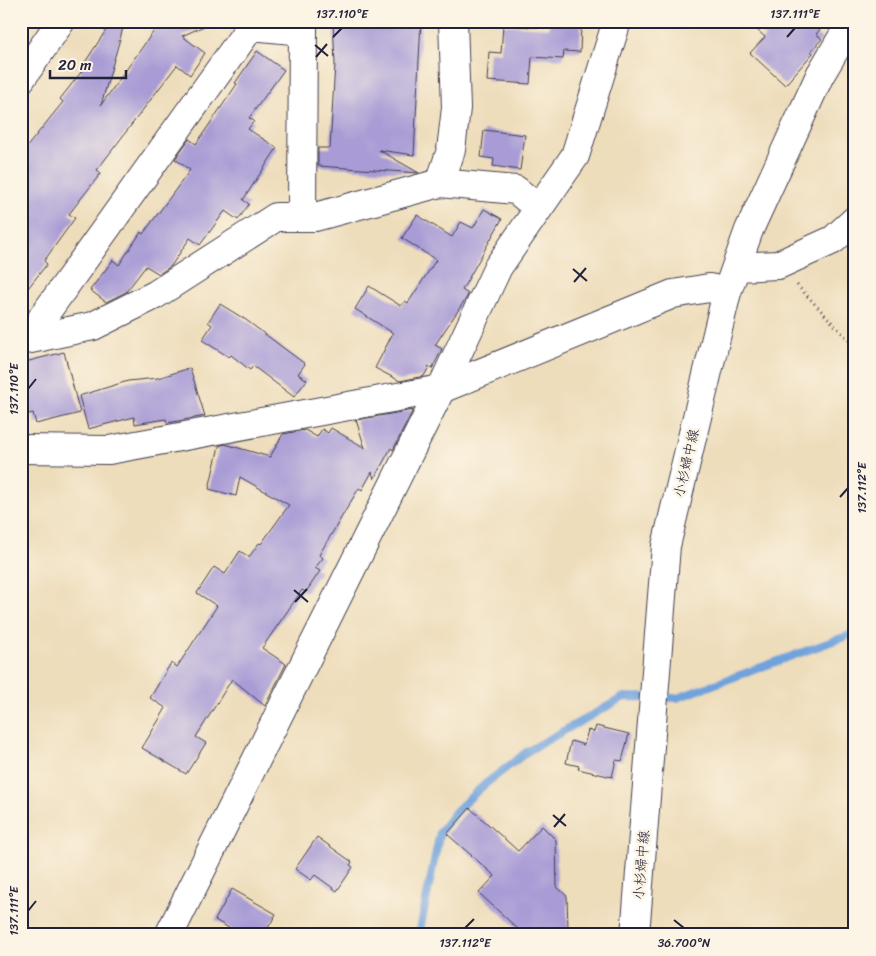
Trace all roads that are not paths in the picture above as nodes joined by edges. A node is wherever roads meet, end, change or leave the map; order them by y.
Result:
1 (61, 21) edge
2 (452, 21) edge
3 (617, 21) edge
4 (852, 21) edge
5 (303, 26) edge
6 (21, 78) edge
7 (440, 184) junction
8 (538, 208) junction
9 (302, 217) junction
10 (855, 220) edge
11 (737, 266) junction
12 (727, 292) junction
13 (31, 339) edge
14 (441, 389) junction
15 (21, 449) edge
16 (169, 935) edge
17 (636, 935) edge

1 - 6 street
2 - 7 street
3 - 8 street
4 - 11 street, 小杉婦中線
5 - 9 street
5 - 13 street
7 - 8 street
7 - 9 street
8 - 14 street
9 - 13 street
10 - 11 street
11 - 12 street, 小杉婦中線
12 - 14 street
12 - 17 street, 小杉婦中線
14 - 15 street
14 - 16 street

